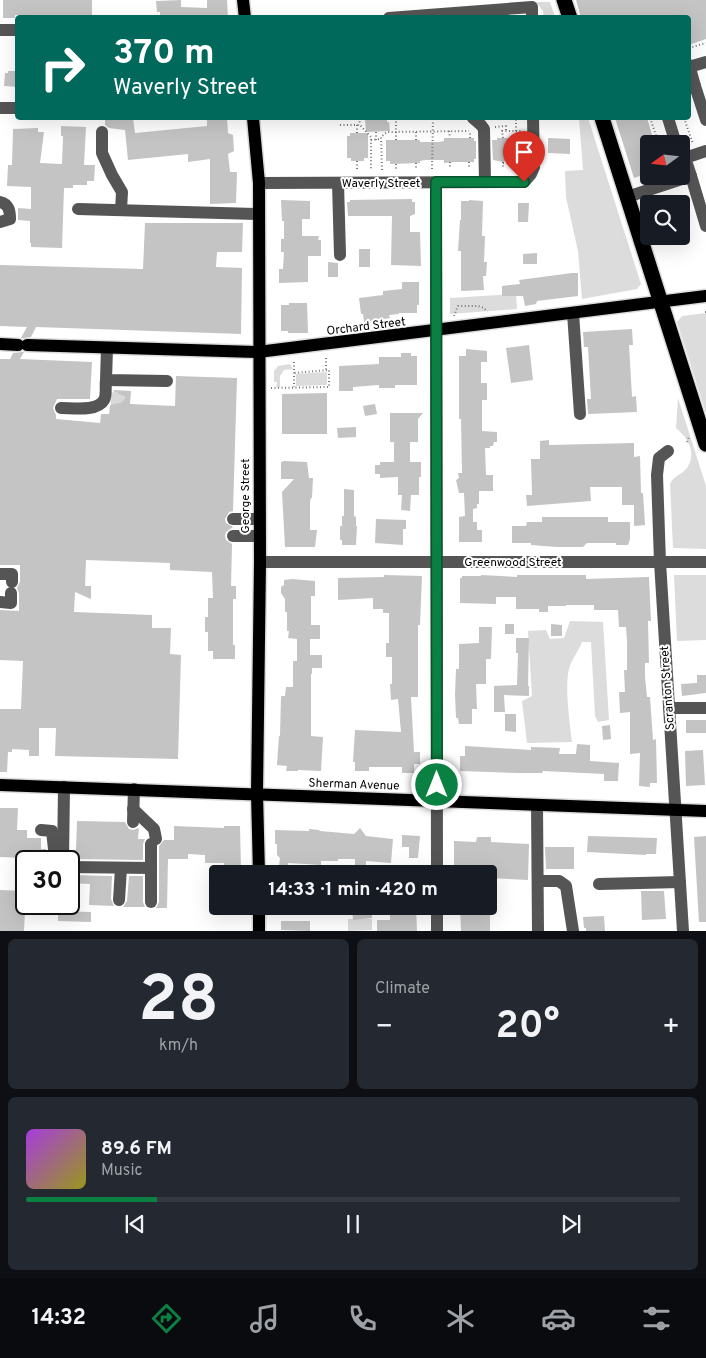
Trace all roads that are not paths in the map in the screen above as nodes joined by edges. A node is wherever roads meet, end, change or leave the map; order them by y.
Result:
1 (244, 0) edge
2 (564, 0) edge
3 (532, 12) edge
4 (245, 15) edge
5 (460, 15) edge
6 (569, 15) edge
7 (0, 30) edge
8 (15, 30) edge
9 (706, 62) edge
10 (691, 66) edge
11 (692, 87) edge
12 (0, 108) edge
13 (15, 108) edge
14 (253, 120) edge
15 (476, 120) edge
16 (534, 120) edge
17 (603, 120) edge
18 (669, 120) edge
19 (706, 120) edge
20 (102, 132) dead end
21 (673, 135) edge
22 (706, 151) edge
23 (690, 154) edge
24 (691, 176) joint
25 (436, 182) junction
26 (485, 182) junction
27 (259, 183) junction
28 (338, 183) junction
29 (701, 190) edge
30 (627, 197) junction
31 (0, 202) edge
32 (78, 209) dead end
33 (122, 210) junction
34 (259, 214) junction
35 (0, 222) edge
36 (706, 226) edge
37 (340, 255) dead end
38 (706, 296) edge
39 (660, 301) junction
40 (573, 313) junction
41 (436, 331) junction
42 (0, 344) edge
43 (107, 348) junction
44 (258, 352) junction
45 (167, 381) dead end
46 (115, 384) junction
47 (61, 408) dead end
48 (580, 414) dead end
49 (706, 444) edge
50 (668, 450) dead end
51 (233, 519) dead end
52 (259, 519) junction
53 (232, 536) dead end
54 (259, 536) junction
55 (260, 562) junction
56 (437, 562) junction
57 (660, 562) junction
58 (706, 562) edge
59 (0, 574) edge
60 (0, 602) edge
61 (669, 708) junction
62 (706, 708) edge
63 (0, 785) edge
64 (64, 787) junction
65 (134, 789) junction
66 (257, 794) junction
67 (436, 801) junction
68 (537, 805) junction
69 (64, 808) junction
70 (133, 809) junction
71 (675, 810) junction
72 (706, 811) edge
73 (133, 822) dead end
74 (54, 849) dead end
75 (63, 850) edge
76 (258, 865) edge
77 (437, 865) edge
78 (80, 867) edge
79 (121, 868) junction
80 (151, 868) junction
81 (538, 881) junction
82 (680, 882) junction
83 (599, 884) dead end
84 (119, 900) dead end
85 (151, 902) dead end
86 (259, 915) edge
87 (437, 915) edge
88 (259, 930) edge
89 (437, 930) edge
90 (538, 930) edge
91 (573, 930) edge
92 (682, 930) edge

1 - 4 main road
2 - 6 highway
3 - 5 street
7 - 8 street
9 - 10 street
11 - 19 street
12 - 13 street
14 - 27 main road, George Street
15 - 26 street
16 - 26 street, Waverly Street
17 - 30 highway
18 - 21 street
20 - 33 street
22 - 23 street
24 - 29 street
24 - 30 street
25 - 26 street, Waverly Street
25 - 28 street, Waverly Street
25 - 41 street
27 - 28 street, Waverly Street
27 - 34 main road, George Street
28 - 37 street
29 - 36 street
30 - 39 highway
31 - 35 street
32 - 33 street
33 - 34 street
34 - 44 main road, George Street
38 - 39 main road, Orchard Street
39 - 40 main road, Orchard Street
39 - 49 highway
40 - 41 main road, Orchard Street
40 - 48 street
41 - 44 main road, Orchard Street
41 - 56 street
42 - 43 main road, Orchard Street
43 - 44 main road, Orchard Street
43 - 46 street
44 - 52 main road, George Street
45 - 46 street
46 - 47 street
50 - 57 street, Scranton Street
51 - 52 street
52 - 54 main road, George Street
53 - 54 street
54 - 55 main road, George Street
55 - 56 street, Greenwood Street
55 - 66 main road, George Street
56 - 57 street, Greenwood Street
56 - 67 street
57 - 58 street, Greenwood Street
57 - 61 street, Scranton Street
59 - 60 street
61 - 62 street
61 - 71 street, Scranton Street
63 - 64 main road, Sherman Avenue
64 - 65 main road, Sherman Avenue
64 - 69 street
65 - 66 main road, Sherman Avenue
65 - 70 street
66 - 67 main road, Sherman Avenue
66 - 76 main road, George Street
67 - 68 main road, Sherman Avenue
67 - 77 street
68 - 71 main road, Sherman Avenue
68 - 81 street
69 - 74 street
69 - 75 street
70 - 73 street
70 - 80 street
71 - 72 main road, Sherman Avenue
71 - 82 street, Scranton Street
78 - 79 street
79 - 80 street
79 - 84 street
80 - 85 street
81 - 90 street
81 - 91 street
82 - 83 street
82 - 92 street, Scranton Street
86 - 88 main road
87 - 89 street

